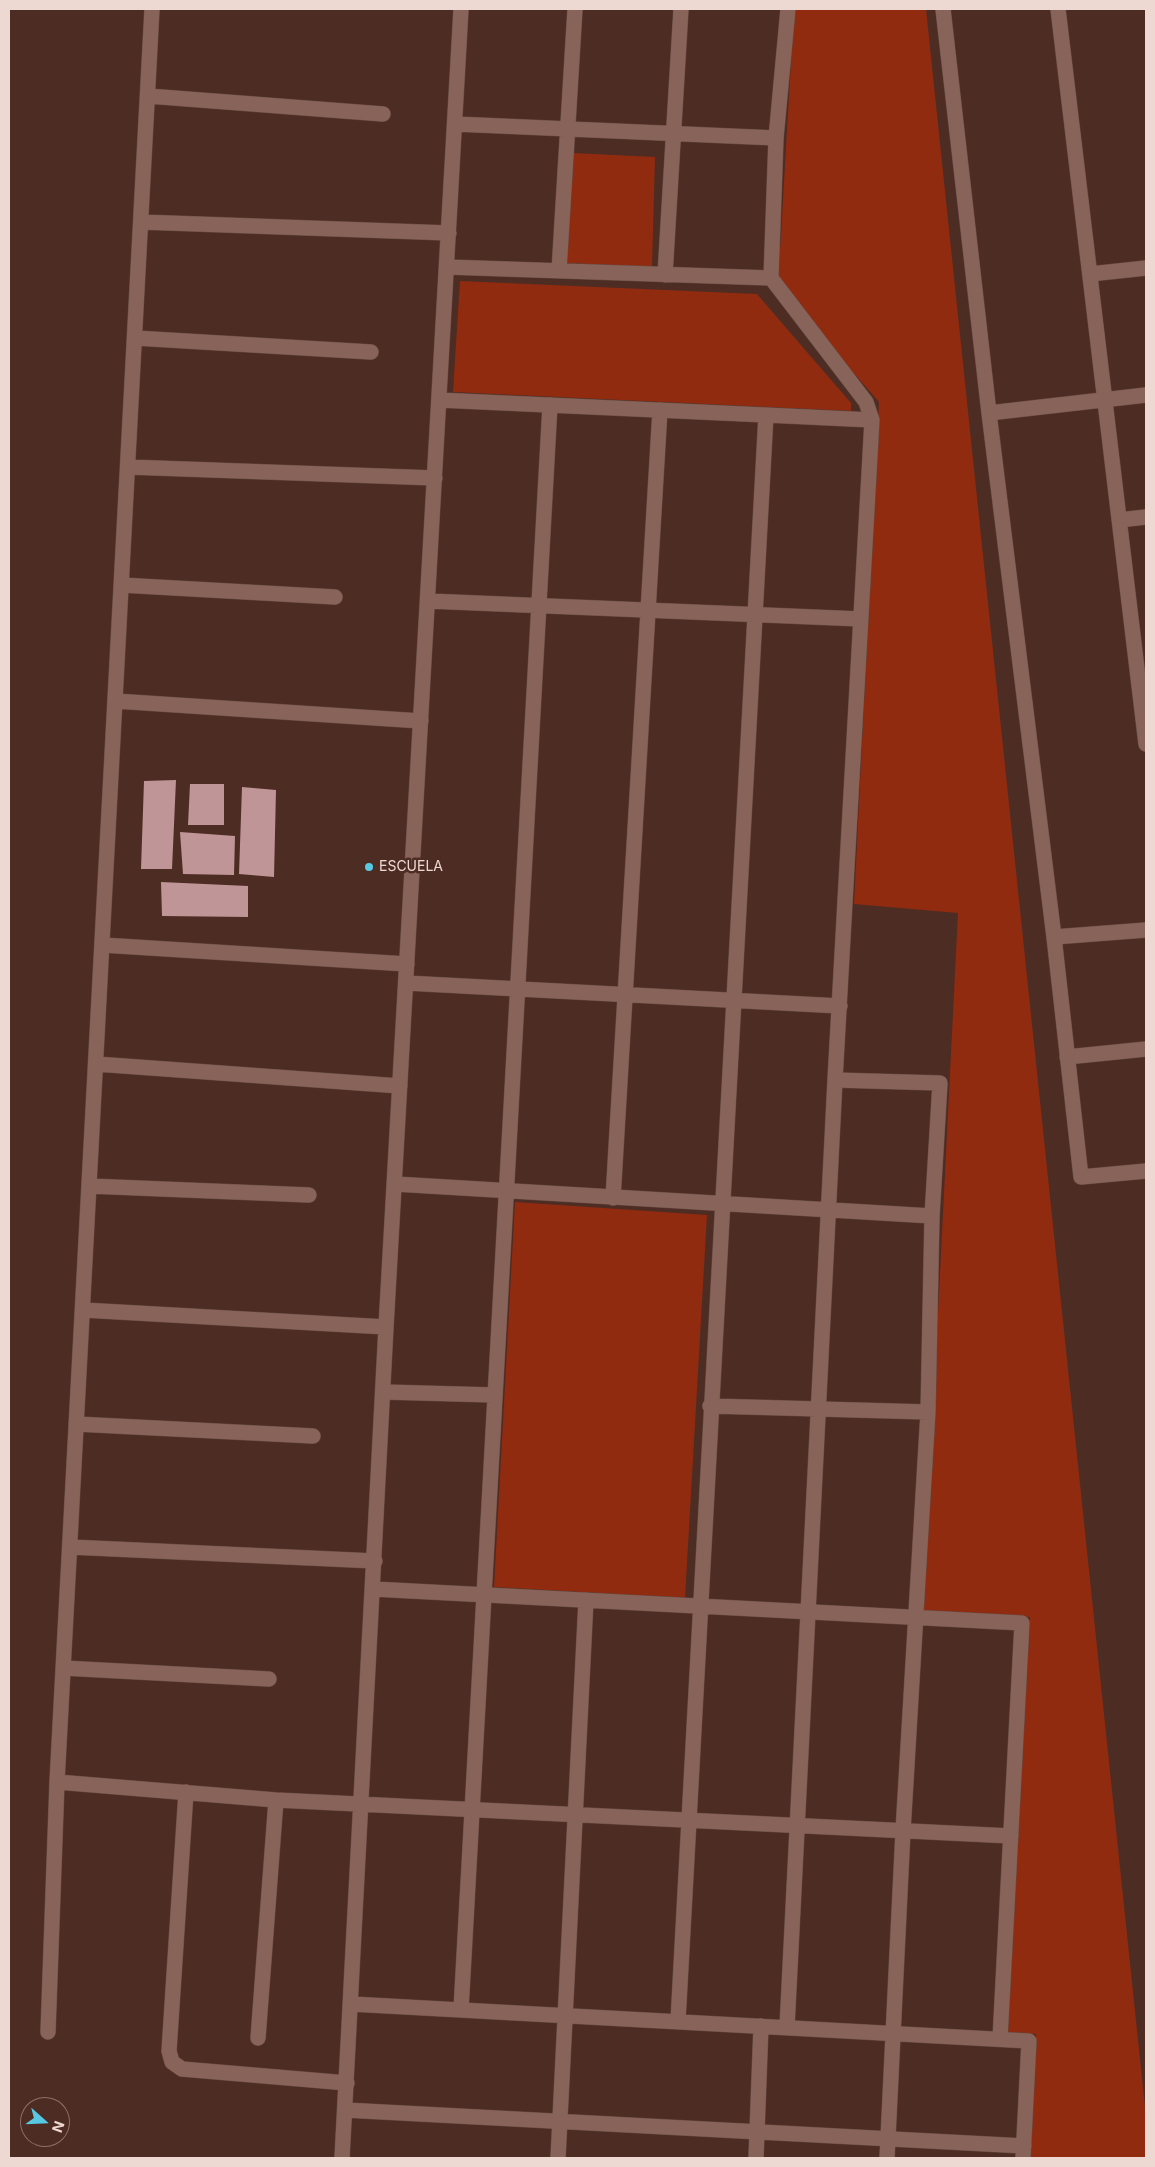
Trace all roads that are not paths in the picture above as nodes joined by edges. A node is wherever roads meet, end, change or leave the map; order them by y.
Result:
1 (152, 9) edge
2 (461, 9) edge
3 (575, 9) edge
4 (681, 9) edge
5 (788, 9) edge
6 (943, 9) edge
7 (1058, 9) edge
8 (148, 96) junction
9 (383, 114) dead end
10 (455, 124) junction
11 (568, 129) junction
12 (673, 134) junction
13 (776, 138) junction
14 (141, 222) junction
15 (449, 233) junction
16 (447, 267) junction
17 (1146, 268) edge
18 (558, 271) junction
19 (1090, 274) junction
20 (665, 275) junction
21 (770, 278) junction
22 (135, 338) junction
23 (371, 352) dead end
24 (1146, 395) edge
25 (439, 400) junction
26 (1105, 400) junction
27 (550, 405) junction
28 (660, 410) junction
29 (989, 413) junction
30 (766, 415) junction
31 (872, 420) junction
32 (128, 467) junction
33 (435, 478) junction
34 (1146, 517) edge
35 (1119, 520) junction
36 (121, 585) junction
37 (335, 597) dead end
38 (428, 601) junction
39 (538, 605) junction
40 (648, 610) junction
41 (754, 614) junction
42 (861, 619) junction
43 (115, 700) junction
44 (421, 721) junction
45 (1146, 744) edge
46 (1146, 930) edge
47 (1054, 936) junction
48 (102, 945) junction
49 (407, 964) junction
50 (406, 983) junction
51 (516, 989) junction
52 (625, 995) junction
53 (733, 1000) junction
54 (840, 1006) junction
55 (1146, 1048) edge
56 (1067, 1057) junction
57 (96, 1064) junction
58 (835, 1080) junction
59 (400, 1086) junction
60 (1146, 1170) edge
61 (395, 1184) junction
62 (89, 1186) junction
63 (505, 1190) junction
64 (309, 1195) dead end
65 (613, 1198) junction
66 (722, 1205) junction
67 (830, 1212) junction
68 (932, 1216) junction
69 (83, 1310) junction
70 (386, 1327) junction
71 (384, 1392) junction
72 (494, 1395) junction
73 (710, 1406) junction
74 (819, 1408) junction
75 (928, 1412) junction
76 (76, 1424) junction
77 (313, 1436) dead end
78 (70, 1547) junction
79 (374, 1561) junction
80 (373, 1589) junction
81 (482, 1595) junction
82 (586, 1600) junction
83 (700, 1606) junction
84 (809, 1612) junction
85 (915, 1617) junction
86 (63, 1668) junction
87 (269, 1679) dead end
88 (57, 1782) junction
89 (186, 1792) junction
90 (276, 1800) junction
91 (362, 1804) junction
92 (473, 1810) junction
93 (576, 1815) junction
94 (687, 1820) junction
95 (797, 1826) junction
96 (903, 1831) junction
97 (1011, 1836) junction
98 (351, 2004) junction
99 (461, 2010) junction
100 (564, 2015) junction
101 (678, 2021) junction
102 (761, 2026) junction
103 (787, 2027) junction
104 (48, 2032) dead end
105 (892, 2033) junction
106 (258, 2038) dead end
107 (1000, 2039) junction
108 (347, 2083) junction
109 (345, 2110) junction
110 (560, 2122) junction
111 (757, 2132) junction
112 (888, 2139) junction
113 (1024, 2152) edge
114 (342, 2158) edge
115 (558, 2158) edge
116 (756, 2158) edge
117 (887, 2158) edge

1 - 8 street
2 - 10 street
3 - 11 street
4 - 12 street
5 - 13 street
6 - 29 street
7 - 19 street
8 - 9 street
8 - 14 street
10 - 11 street
10 - 15 street
11 - 12 street
11 - 18 street
12 - 13 street
12 - 20 street
13 - 21 street
14 - 15 street
14 - 22 street
15 - 16 street
16 - 18 street
16 - 25 street
17 - 19 street
18 - 20 street
19 - 26 street
20 - 21 street
21 - 31 street
22 - 23 street
22 - 32 street
24 - 26 street
25 - 27 street
25 - 33 street
26 - 29 street
26 - 35 street
27 - 28 street
27 - 39 street
28 - 30 street
28 - 40 street
29 - 47 street
30 - 31 street
30 - 41 street
31 - 42 street
32 - 33 street
32 - 36 street
33 - 38 street
34 - 35 street
35 - 45 street
36 - 37 street
36 - 43 street
38 - 39 street
38 - 44 street
39 - 40 street
39 - 51 street
40 - 41 street
40 - 52 street
41 - 42 street
41 - 53 street
42 - 54 street
43 - 44 street
43 - 48 street
44 - 49 street
46 - 47 street
47 - 56 street
48 - 49 street
48 - 57 street
49 - 50 street
50 - 51 street
50 - 59 street
51 - 52 street
51 - 63 street
52 - 53 street
52 - 65 street
53 - 54 street
53 - 66 street
54 - 58 street
55 - 56 street
56 - 60 street
57 - 59 street
57 - 62 street
58 - 67 street
58 - 68 street
59 - 61 street
61 - 63 street
61 - 70 street
62 - 64 street
62 - 69 street
63 - 65 street
63 - 72 street
65 - 66 street
66 - 67 street
66 - 73 street
67 - 68 street
67 - 74 street
68 - 75 street
69 - 70 street
69 - 76 street
70 - 71 street
71 - 72 street
71 - 79 street
72 - 81 street
73 - 74 street
73 - 83 street
74 - 75 street
74 - 84 street
75 - 85 street
76 - 77 street
76 - 78 street
78 - 79 street
78 - 86 street
79 - 80 street
80 - 81 street
80 - 91 street
81 - 82 street
81 - 92 street
82 - 83 street
82 - 93 street
83 - 84 street
83 - 94 street
84 - 85 street
84 - 95 street
85 - 96 street
85 - 97 street
86 - 87 street
86 - 88 street
88 - 89 street
88 - 104 street
89 - 90 street
89 - 108 street
90 - 91 street
90 - 106 street
91 - 92 street
91 - 98 street
92 - 93 street
92 - 99 street
93 - 94 street
93 - 100 street
94 - 95 street
94 - 101 street
95 - 96 street
95 - 103 street
96 - 97 street
96 - 105 street
97 - 107 street
98 - 99 street
98 - 108 street
99 - 100 street
100 - 101 street
100 - 110 street
101 - 102 street
102 - 103 street
102 - 111 street
103 - 105 street
105 - 107 street
105 - 112 street
107 - 113 street
108 - 109 street
109 - 110 street
109 - 114 street
110 - 111 street
110 - 115 street
111 - 112 street
111 - 116 street
112 - 113 street
112 - 117 street

